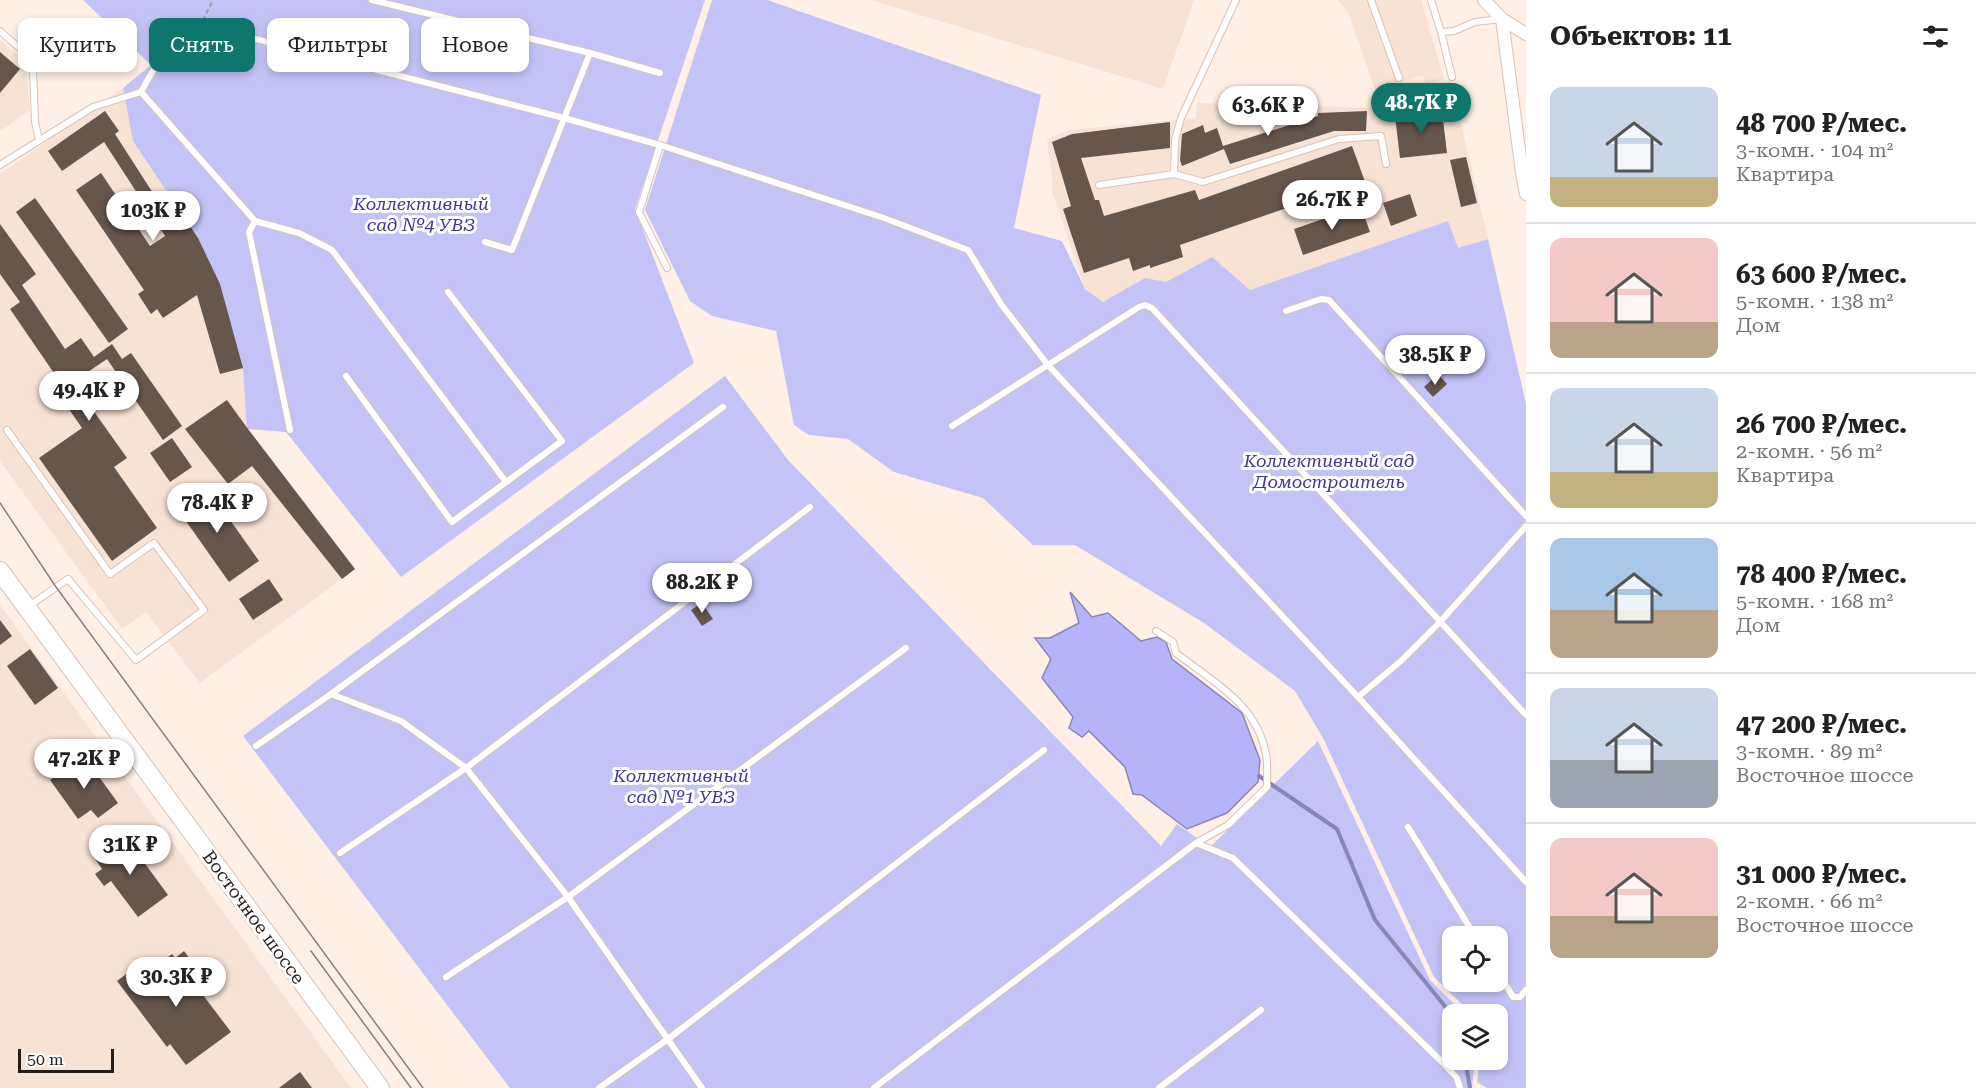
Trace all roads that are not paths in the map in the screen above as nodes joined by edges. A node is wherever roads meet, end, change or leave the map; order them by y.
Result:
1 (372, 0) edge
2 (1236, 0) edge
3 (1371, 0) edge
4 (1431, 0) edge
5 (1484, 0) edge
6 (1502, 19) junction
7 (0, 31) edge
8 (1441, 32) junction
9 (1526, 34) edge
10 (590, 53) junction
11 (660, 73) dead end
12 (1452, 77) dead end
13 (1399, 78) dead end
14 (141, 92) junction
15 (564, 117) junction
16 (39, 140) junction
17 (660, 145) junction
18 (1386, 164) dead end
19 (0, 165) edge
20 (1174, 174) junction
21 (1099, 185) dead end
22 (1526, 194) edge
23 (255, 221) junction
24 (484, 242) dead end
25 (667, 268) dead end
26 (448, 292) dead end
27 (1286, 311) dead end
28 (1047, 364) junction
29 (346, 376) dead end
30 (723, 407) dead end
31 (952, 426) dead end
32 (7, 430) dead end
33 (290, 430) dead end
34 (506, 482) junction
35 (810, 507) dead end
36 (1526, 516) edge
37 (1526, 526) edge
38 (0, 571) edge
39 (26, 608) junction
40 (1440, 622) junction
41 (1156, 631) dead end
42 (906, 648) dead end
43 (331, 694) junction
44 (1358, 697) junction
45 (1526, 715) edge
46 (256, 746) dead end
47 (1044, 750) dead end
48 (466, 768) junction
49 (1407, 827) dead end
50 (1196, 843) junction
51 (340, 853) dead end
52 (1526, 882) edge
53 (568, 897) junction
54 (1470, 926) edge
55 (446, 977) dead end
56 (1508, 987) edge
57 (1526, 990) edge
58 (1262, 1010) dead end
59 (668, 1039) junction
60 (380, 1088) edge
61 (599, 1088) edge
62 (702, 1088) edge
63 (874, 1088) edge
64 (1159, 1088) edge
65 (1460, 1088) edge

1 - 10 lane
2 - 20 lane
3 - 13 lane
4 - 8 lane
5 - 6 street
6 - 8 lane
6 - 9 street
6 - 22 street
7 - 16 lane
8 - 12 lane
10 - 11 lane
10 - 15 lane
14 - 15 lane
14 - 16 lane
14 - 23 lane
15 - 17 lane
15 - 24 lane
16 - 19 lane
17 - 25 lane
17 - 28 lane
18 - 20 lane
20 - 21 lane
23 - 33 lane
23 - 34 lane
26 - 34 lane
27 - 36 lane
28 - 31 lane
28 - 40 lane
28 - 44 lane
29 - 34 lane
30 - 43 lane
32 - 39 lane
35 - 48 lane
37 - 40 lane
38 - 39 main road, Восточное шоссе
39 - 60 main road, Восточное шоссе
40 - 44 lane
40 - 45 lane
41 - 50 lane
42 - 53 lane
43 - 46 lane
43 - 48 lane
44 - 52 lane
47 - 59 lane
48 - 51 lane
48 - 53 lane
49 - 54 lane
50 - 63 lane
50 - 65 lane
53 - 55 lane
53 - 59 lane
56 - 57 lane
58 - 64 lane
59 - 61 lane
59 - 62 lane

